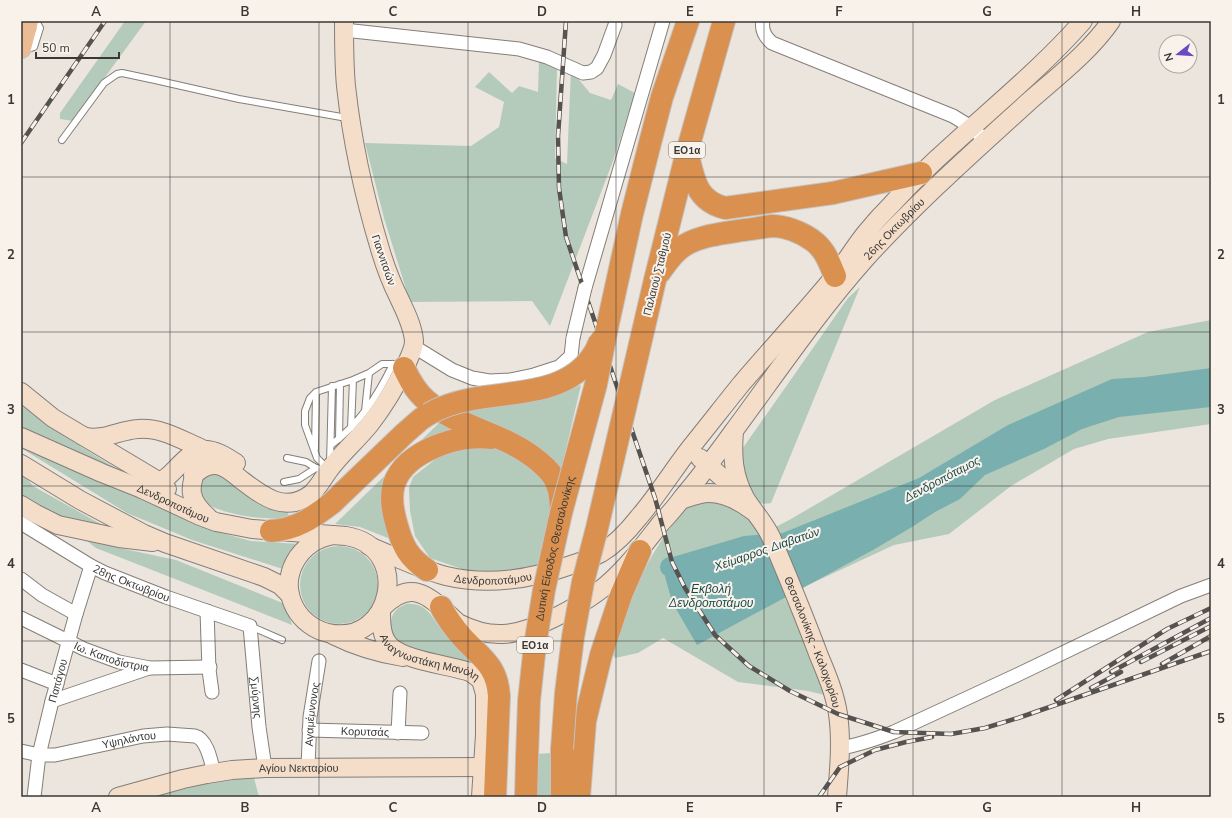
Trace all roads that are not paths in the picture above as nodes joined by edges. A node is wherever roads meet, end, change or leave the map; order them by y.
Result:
1 (28, 21) edge
2 (36, 21) edge
3 (663, 21) edge
4 (688, 21) edge
5 (724, 21) edge
6 (762, 21) edge
7 (1083, 21) edge
8 (1112, 21) edge
9 (615, 25) dead end
10 (344, 26) edge
11 (24, 48) edge
12 (351, 119) junction
13 (971, 127) junction
14 (62, 140) dead end
15 (986, 141) junction
16 (687, 152) junction
17 (921, 173) junction
18 (835, 276) junction
19 (655, 280) junction
20 (607, 328) junction
21 (413, 346) junction
22 (399, 366) junction
23 (369, 373) junction
24 (353, 380) junction
25 (340, 384) junction
26 (332, 386) junction
27 (21, 392) edge
28 (316, 392) junction
29 (365, 412) junction
30 (351, 428) junction
31 (734, 431) junction
32 (79, 434) junction
33 (22, 438) edge
34 (339, 439) junction
35 (503, 440) junction
36 (331, 445) junction
37 (205, 450) junction
38 (690, 450) junction
39 (315, 453) junction
40 (287, 458) dead end
41 (22, 464) edge
42 (708, 465) junction
43 (323, 469) junction
44 (193, 475) junction
45 (160, 482) junction
46 (284, 482) dead end
47 (142, 489) junction
48 (746, 498) junction
49 (681, 500) junction
50 (332, 503) junction
51 (21, 505) edge
52 (192, 512) junction
53 (561, 513) junction
54 (758, 516) junction
55 (211, 520) junction
56 (21, 523) edge
57 (272, 531) junction
58 (317, 539) junction
59 (166, 543) junction
60 (369, 546) junction
61 (640, 551) junction
62 (91, 566) junction
63 (427, 570) junction
64 (21, 579) edge
65 (1211, 585) edge
66 (290, 594) junction
67 (441, 606) junction
68 (382, 609) junction
69 (207, 611) junction
70 (76, 614) junction
71 (21, 618) edge
72 (250, 626) junction
73 (330, 634) junction
74 (282, 640) dead end
75 (69, 641) junction
76 (412, 658) junction
77 (319, 661) dead end
78 (210, 667) junction
79 (150, 668) junction
80 (21, 670) edge
81 (57, 684) junction
82 (212, 692) dead end
83 (400, 693) dead end
84 (52, 701) junction
85 (309, 730) junction
86 (398, 733) junction
87 (422, 734) dead end
88 (840, 748) junction
89 (21, 751) edge
90 (39, 755) junction
91 (265, 768) junction
92 (308, 768) junction
93 (483, 768) junction
94 (214, 773) junction
95 (144, 793) edge
96 (34, 797) edge
97 (118, 797) edge
98 (481, 797) edge
99 (495, 797) edge
100 (526, 797) edge
101 (562, 797) edge
102 (579, 797) edge
103 (836, 797) edge

1 - 11 main road
2 - 11 lane
3 - 21 street, bridge
4 - 20 highway, ΕΟ1α
5 - 16 highway, Παλαιού Σταθμού / ΕΟ1α
6 - 13 street
7 - 13 main road, 26ης Οκτωβρίου
8 - 15 main road, 26ης Οκτωβρίου
9 - 10 street
10 - 12 main road, Γιαννιτσών
12 - 14 lane
12 - 21 main road, Γιαννιτσών
13 - 15 street
13 - 17 main road, 26ης Οκτωβρίου
15 - 31 main road, 26ης Οκτωβρίου
16 - 17 highway
16 - 19 highway, Παλαιού Σταθμού / ΕΟ1α
17 - 18 main road, 26ης Οκτωβρίου
18 - 19 highway
18 - 38 main road, 26ης Οκτωβρίου
19 - 101 highway, Παλαιού Σταθμού / ΕΟ1α, bridge
20 - 50 highway, bridge
20 - 53 highway, Δυτική Είσοδος Θεσσαλονίκης / ΕΟ1α, bridge
21 - 22 main road, Γιαννιτσών
22 - 23 lane
22 - 29 lane
22 - 35 highway
22 - 43 main road, Γιαννιτσών
23 - 24 lane
23 - 29 lane
24 - 25 lane
24 - 30 lane
25 - 26 lane
25 - 34 lane
26 - 28 lane
26 - 36 lane
27 - 32 main road
28 - 39 lane
28 - 39 lane
29 - 30 lane
30 - 34 lane
31 - 42 main road, 26ης Οκτωβρίου
31 - 48 main road
32 - 37 main road, Γιαννιτσών
32 - 45 main road
33 - 47 main road, Δενδροποτάμου
34 - 36 lane
35 - 53 highway, bridge
35 - 63 highway
36 - 43 lane
37 - 43 main road, Γιαννιτσών
37 - 44 main road
37 - 45 main road
38 - 42 main road
38 - 63 main road, Δενδροποτάμου
39 - 43 lane
40 - 43 lane
41 - 59 main road, Δενδροποτάμου
42 - 48 main road
42 - 49 main road
43 - 44 main road, Γιαννιτσών
43 - 46 lane
44 - 55 main road
45 - 47 main road
45 - 52 main road
47 - 52 main road, Δενδροποτάμου
48 - 54 main road, Θεσσαλονίκης - Καλοχωρίου
49 - 54 main road
49 - 61 main road
50 - 57 highway
50 - 58 highway
51 - 59 main road
52 - 55 main road, Δενδροποτάμου
53 - 100 highway, Δυτική Είσοδος Θεσσαλονίκης / ΕΟ1α, bridge
54 - 88 main road, Θεσσαλονίκης - Καλοχωρίου
55 - 57 main road, Δενδροποτάμου
56 - 62 street, 28ης Οκτωβρίου
57 - 58 main road, Δενδροποτάμου
58 - 60 main road, Δενδροποτάμου
58 - 66 main road, Δενδροποτάμου
59 - 66 main road, Δενδροποτάμου
60 - 63 main road, Δενδροποτάμου
60 - 68 main road, Δενδροποτάμου
61 - 67 main road
61 - 102 highway
62 - 69 street, 28ης Οκτωβρίου
62 - 70 street, Παπάγου
64 - 70 street
65 - 88 street
66 - 73 main road, Δενδροποτάμου
67 - 68 main road
67 - 99 highway
68 - 73 main road, Δενδροποτάμου
68 - 76 main road, Αναγνωστάκη Μανόλη
69 - 72 street, 28ης Οκτωβρίου
69 - 78 street
70 - 75 street, Παπάγου
71 - 75 street, Ιω. Καποδίστρια
72 - 74 lane
72 - 91 street, Σμύρνης
73 - 76 main road
75 - 79 street, Ιω. Καποδίστρια
75 - 81 street, Παπάγου
76 - 93 main road, Αναγνωστάκη Μανόλη
77 - 85 street, Αγαμέμνονος
78 - 79 street, Ιω. Καποδίστρια
78 - 82 street
79 - 84 street
80 - 81 street
81 - 84 street, Παπάγου
83 - 86 street
84 - 90 street, Παπάγου
85 - 86 street, Κορυτσάς
85 - 92 street, Αγαμέμνονος
86 - 87 street, Κορυτσάς
88 - 103 main road, Θεσσαλονίκης - Καλοχωρίου
89 - 90 street, Υψηλάντου
90 - 94 street, Υψηλάντου
90 - 96 street, Παπάγου
91 - 92 main road, Αγίου Νεκταρίου
91 - 94 main road, Αγίου Νεκταρίου
92 - 93 main road, Αγίου Νεκταρίου
93 - 98 main road, Αναγνωστάκη Μανόλη
94 - 95 main road, Αγίου Νεκταρίου
95 - 97 main road, Αγίου Νεκταρίου

